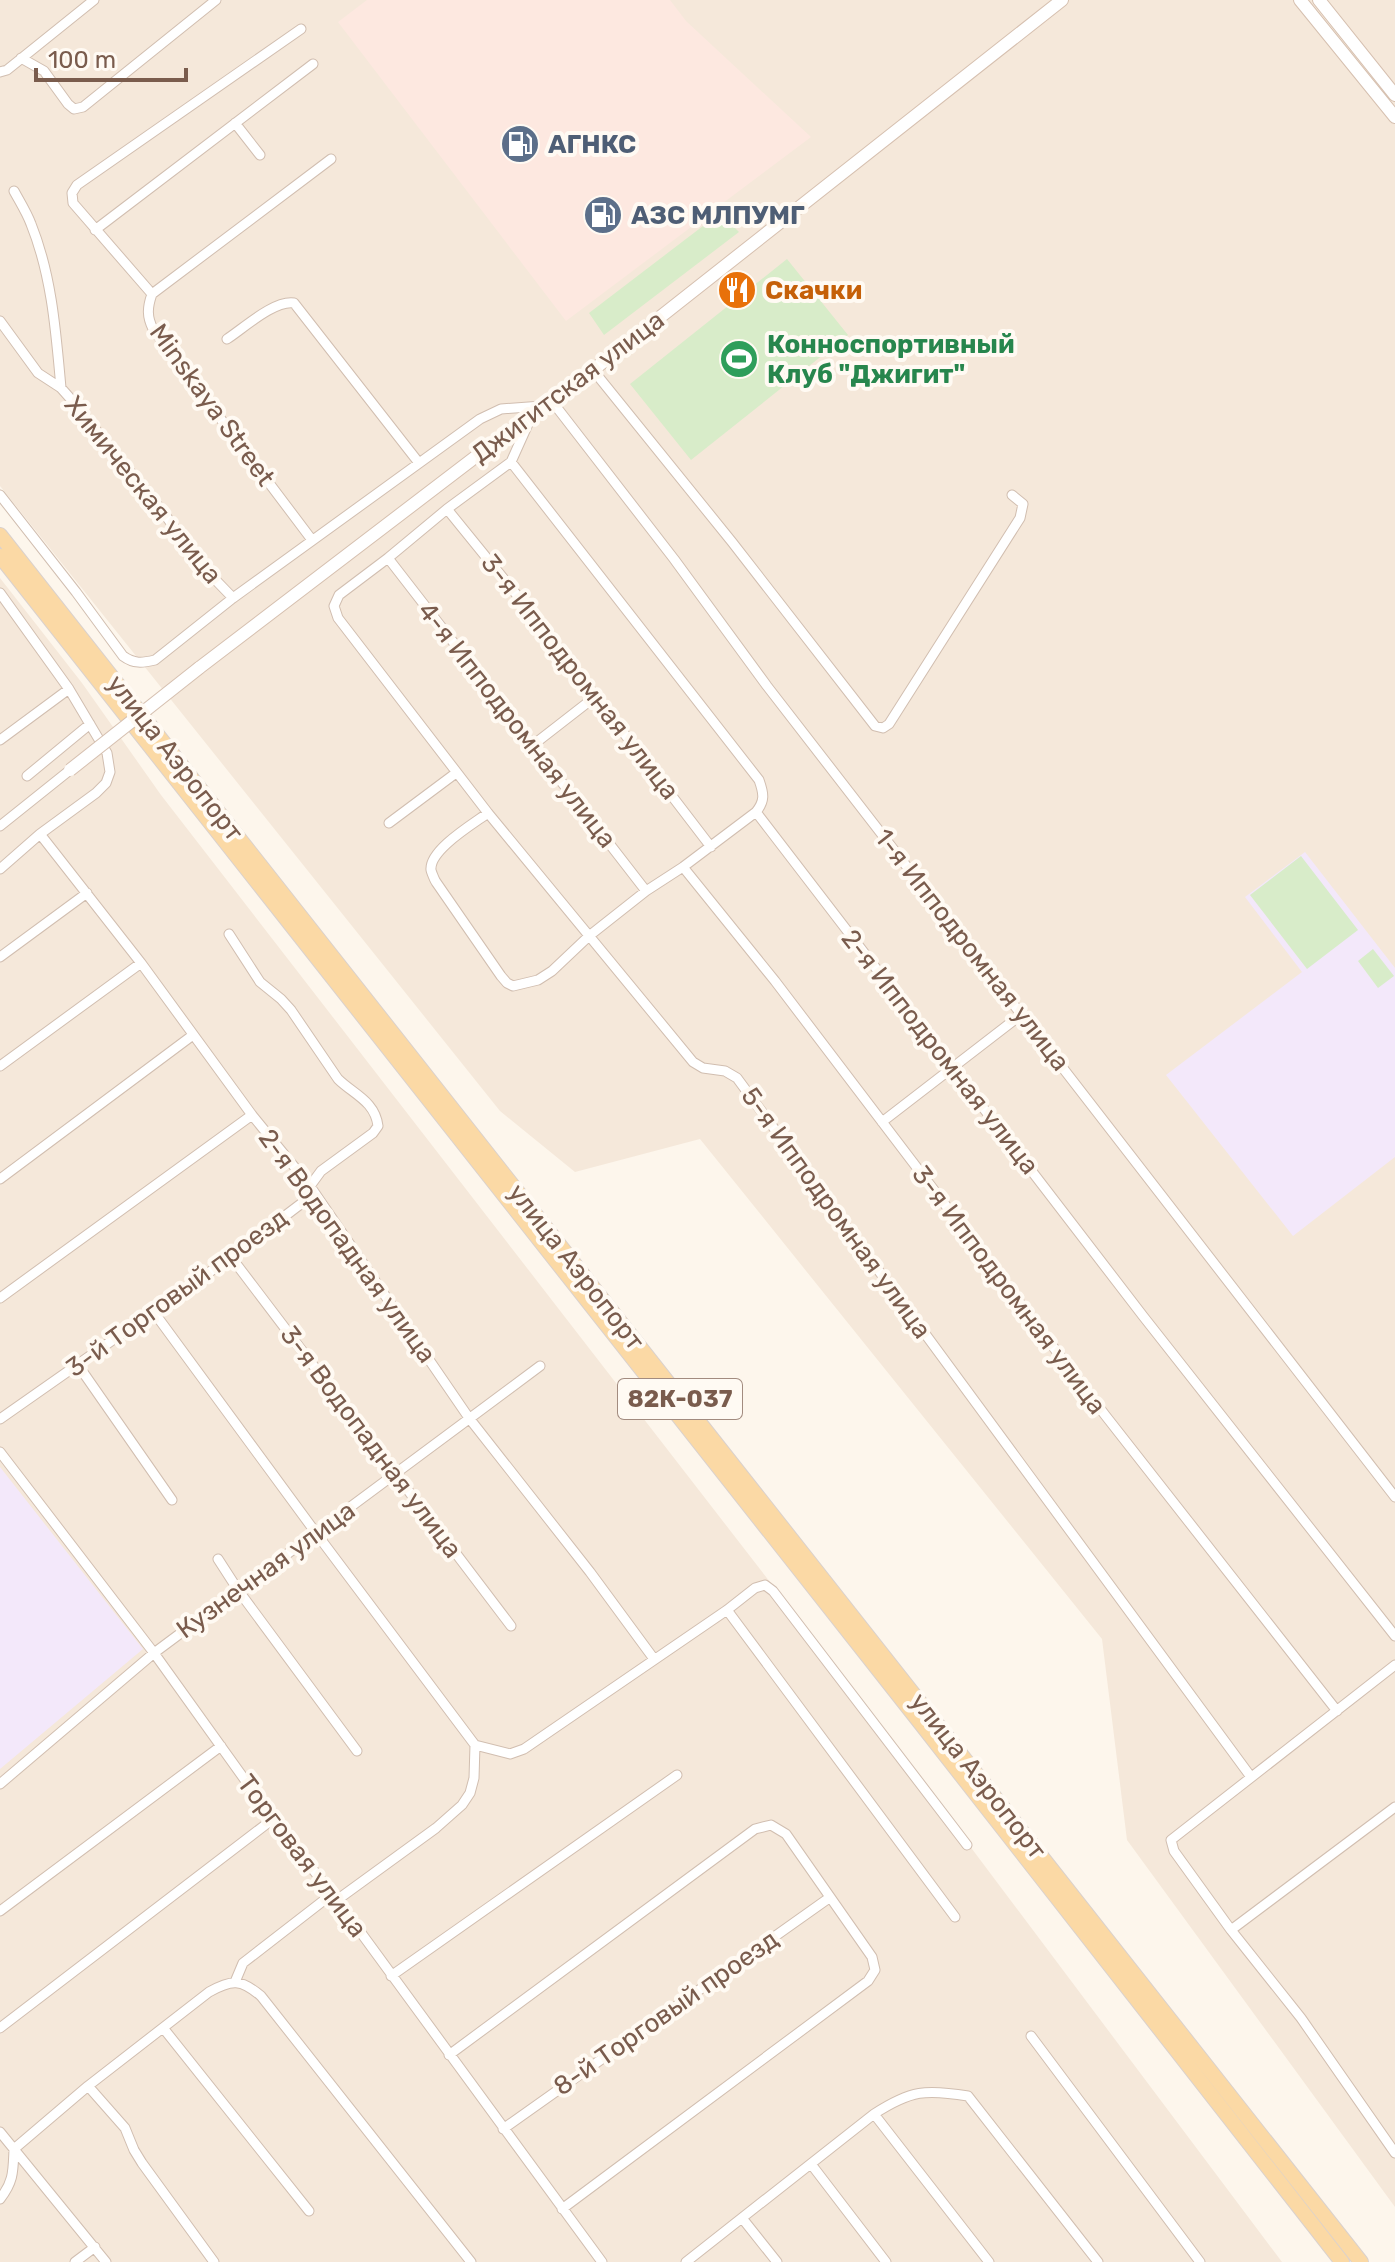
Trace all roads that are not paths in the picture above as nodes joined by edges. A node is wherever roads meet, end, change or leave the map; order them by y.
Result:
1 (94, 0) edge
2 (216, 0) edge
3 (1062, 0) edge
4 (1300, 0) edge
5 (1319, 0) edge
6 (301, 29) dead end
7 (21, 58) junction
8 (313, 64) dead end
9 (0, 72) edge
10 (1395, 95) edge
11 (1395, 117) edge
12 (235, 123) junction
13 (260, 155) dead end
14 (331, 159) dead end
15 (14, 191) dead end
16 (95, 230) junction
17 (152, 294) junction
18 (0, 321) edge
19 (227, 339) dead end
20 (593, 370) junction
21 (61, 388) junction
22 (542, 406) junction
23 (511, 462) junction
24 (419, 463) junction
25 (0, 495) edge
26 (1012, 495) dead end
27 (447, 509) junction
28 (0, 535) edge
29 (312, 540) junction
30 (0, 556) edge
31 (388, 558) junction
32 (1, 596) edge
33 (233, 598) junction
34 (69, 689) junction
35 (596, 696) junction
36 (90, 724) junction
37 (0, 740) edge
38 (533, 745) junction
39 (70, 770) joint
40 (456, 773) junction
41 (27, 776) dead end
42 (756, 812) junction
43 (488, 813) junction
44 (389, 823) dead end
45 (0, 826) edge
46 (40, 834) junction
47 (711, 847) junction
48 (683, 867) junction
49 (0, 869) edge
50 (646, 891) junction
51 (87, 893) junction
52 (229, 934) dead end
53 (589, 936) junction
54 (0, 957) edge
55 (141, 963) junction
56 (1022, 1014) junction
57 (193, 1035) junction
58 (0, 1066) edge
59 (953, 1068) junction
60 (252, 1115) junction
61 (882, 1122) junction
62 (0, 1179) edge
63 (310, 1186) junction
64 (231, 1257) junction
65 (0, 1298) edge
66 (153, 1311) junction
67 (78, 1365) junction
68 (540, 1366) dead end
69 (469, 1418) junction
70 (0, 1419) edge
71 (0, 1452) edge
72 (395, 1474) junction
73 (1395, 1497) edge
74 (172, 1500) dead end
75 (316, 1533) junction
76 (218, 1559) dead end
77 (238, 1590) junction
78 (727, 1610) junction
79 (511, 1626) dead end
80 (1395, 1636) edge
81 (154, 1653) junction
82 (654, 1659) junction
83 (1395, 1665) edge
84 (1337, 1711) junction
85 (475, 1745) junction
86 (221, 1746) junction
87 (357, 1751) dead end
88 (677, 1775) dead end
89 (1251, 1777) junction
90 (0, 1784) edge
91 (1395, 1807) edge
92 (273, 1819) junction
93 (967, 1845) dead end
94 (334, 1897) junction
95 (829, 1898) junction
96 (0, 1911) edge
97 (955, 1917) dead end
98 (1231, 1930) junction
99 (391, 1976) junction
100 (235, 1982) junction
101 (0, 2028) edge
102 (164, 2029) junction
103 (1031, 2036) dead end
104 (449, 2055) junction
105 (88, 2086) junction
106 (874, 2114) junction
107 (503, 2129) junction
108 (0, 2132) edge
109 (14, 2149) junction
110 (1395, 2153) edge
111 (811, 2164) junction
112 (0, 2199) edge
113 (562, 2209) junction
114 (309, 2211) dead end
115 (742, 2218) junction
116 (95, 2247) junction
117 (75, 2262) edge
118 (106, 2262) edge
119 (214, 2262) edge
120 (471, 2262) edge
121 (602, 2262) edge
122 (686, 2262) edge
123 (777, 2262) edge
124 (886, 2262) edge
125 (989, 2262) edge
126 (1098, 2262) edge
127 (1200, 2262) edge
128 (1342, 2262) edge
129 (1361, 2262) edge

1 - 7 street
2 - 7 street
3 - 20 street, Джигитская улица
4 - 11 street
5 - 10 street
6 - 16 street, Minskaya Street
7 - 9 street
8 - 12 street
12 - 13 street
12 - 16 street
14 - 17 street
15 - 21 street
16 - 17 street, Minskaya Street
17 - 29 street, Minskaya Street
18 - 21 street, Химическая улица
19 - 24 street
20 - 22 street, Джигитская улица
20 - 26 street
21 - 33 street, Химическая улица
22 - 23 street
22 - 24 street, Химическая улица
22 - 39 street, Джигитская улица, bridge
22 - 56 street, 1-я Ипподромная улица
23 - 27 street
23 - 42 street
24 - 29 street, Химическая улица
25 - 33 street
27 - 31 street
27 - 35 street, 3-я Ипподромная улица
28 - 129 main road, улица Аэропорт / 82К-037
29 - 33 street, Химическая улица
30 - 128 main road, улица Аэропорт
31 - 38 street, 4-я Ипподромная улица
31 - 40 street, 5-я Ипподромная улица
32 - 34 street
34 - 36 street
34 - 37 street
35 - 38 street
35 - 47 street, 3-я Ипподромная улица
36 - 41 street
36 - 46 street
38 - 50 street, 4-я Ипподромная улица
39 - 45 street
40 - 43 street, 5-я Ипподромная улица
40 - 44 street
42 - 47 street
42 - 59 street, 2-я Ипподромная улица
43 - 53 street, 5-я Ипподромная улица
43 - 53 street
46 - 49 street
46 - 51 street, 2-я Водопадная улица
47 - 48 street
48 - 50 street
48 - 61 street, 3-я Ипподромная улица
50 - 53 street
51 - 54 street
51 - 55 street, 2-я Водопадная улица
52 - 63 street, 3-й Торговый проезд
53 - 89 street, 5-я Ипподромная улица
55 - 57 street, 2-я Водопадная улица
55 - 58 street
56 - 59 street
56 - 73 street, 1-я Ипподромная улица
57 - 60 street, 2-я Водопадная улица
57 - 62 street
59 - 61 street
59 - 80 street, 2-я Ипподромная улица
60 - 63 street, 2-я Водопадная улица
60 - 65 street
61 - 84 street, 3-я Ипподромная улица
63 - 64 street, 3-й Торговый проезд
63 - 69 street, 2-я Водопадная улица
64 - 66 street, 3-й Торговый проезд
64 - 72 street, 3-я Водопадная улица
66 - 67 street, 3-й Торговый проезд
66 - 75 street
67 - 70 street, 3-й Торговый проезд
67 - 74 street
68 - 69 street, Кузнечная улица
69 - 72 street, Кузнечная улица
69 - 82 street, 2-я Водопадная улица
71 - 81 street, Торговая улица
72 - 75 street, Кузнечная улица
72 - 79 street, 3-я Водопадная улица
75 - 77 street, Кузнечная улица
75 - 85 street
76 - 77 street
77 - 81 street, Кузнечная улица
77 - 87 street
78 - 82 street
78 - 93 street
78 - 97 street
81 - 86 street, Торговая улица
81 - 90 street, Кузнечная улица
82 - 85 street
83 - 84 street
84 - 89 street
85 - 94 street
86 - 92 street, Торговая улица
86 - 96 street
88 - 99 street
89 - 98 street
91 - 98 street
92 - 94 street, Торговая улица
92 - 101 street
94 - 99 street, Торговая улица
94 - 100 street
95 - 104 street
95 - 107 street, 8-й Торговый проезд
95 - 113 street
98 - 110 street
99 - 104 street, Торговая улица
100 - 102 street
100 - 120 street
102 - 105 street
102 - 114 street
103 - 127 street
104 - 107 street, Торговая улица
105 - 109 street
105 - 119 street
106 - 111 street
106 - 125 street
106 - 126 street
107 - 113 street, Торговая улица
108 - 109 street
109 - 112 street
109 - 116 street
111 - 115 street
111 - 124 street
113 - 121 street, Торговая улица
115 - 122 street
115 - 123 street
116 - 117 street
116 - 118 street

